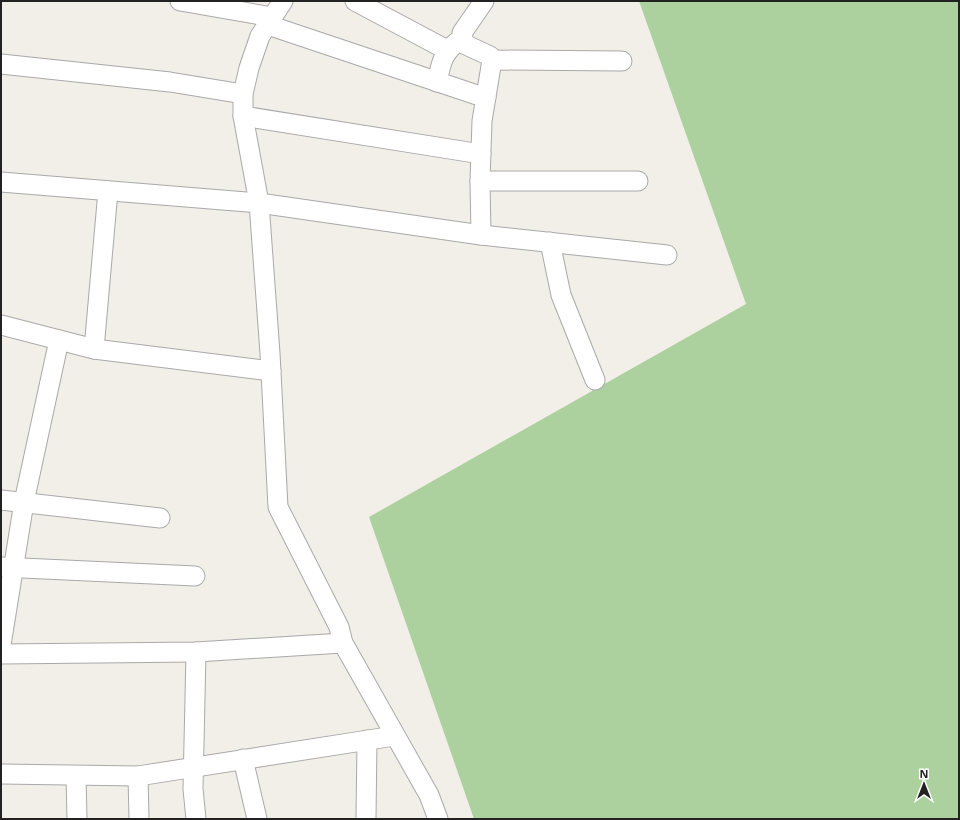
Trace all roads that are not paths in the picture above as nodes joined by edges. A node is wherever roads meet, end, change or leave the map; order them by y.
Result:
1 (180, 1) edge
2 (283, 1) edge
3 (355, 1) edge
4 (484, 1) edge
5 (270, 21) junction
6 (454, 44) junction
7 (492, 60) junction
8 (622, 61) dead end
9 (1, 64) edge
10 (437, 82) junction
11 (244, 94) junction
12 (486, 98) junction
13 (243, 116) junction
14 (481, 154) junction
15 (638, 180) dead end
16 (480, 181) junction
17 (1, 182) edge
18 (108, 191) junction
19 (259, 203) junction
20 (481, 235) junction
21 (550, 242) junction
22 (667, 255) dead end
23 (1, 326) edge
24 (59, 340) junction
25 (94, 349) junction
26 (271, 371) junction
27 (594, 380) dead end
28 (1, 500) edge
29 (24, 502) junction
30 (160, 518) dead end
31 (7, 567) edge
32 (195, 576) dead end
33 (343, 643) junction
34 (1, 645) edge
35 (196, 652) junction
36 (1, 654) edge
37 (394, 736) junction
38 (366, 740) junction
39 (243, 759) junction
40 (194, 767) junction
41 (1, 774) edge
42 (76, 776) junction
43 (138, 776) junction
44 (77, 819) edge
45 (139, 819) edge
46 (196, 819) edge
47 (257, 819) edge
48 (366, 819) edge
49 (438, 819) edge

1 - 5 street
2 - 5 street
3 - 6 street
4 - 6 street
5 - 10 street
5 - 11 street
6 - 7 street
6 - 10 street
7 - 8 street
7 - 12 street
9 - 11 street
10 - 12 street
11 - 13 street
12 - 14 street
13 - 14 street
13 - 19 street
14 - 16 street
15 - 16 street
16 - 20 street
17 - 18 street
18 - 19 street
18 - 25 street
19 - 20 street
19 - 26 street
20 - 21 street
21 - 22 street
21 - 27 street
23 - 24 street
24 - 25 street
24 - 29 street
25 - 26 street
26 - 33 street
28 - 29 street
29 - 30 street
29 - 31 street
31 - 32 street
31 - 34 street
33 - 35 street
33 - 37 street
35 - 36 street
35 - 40 street
37 - 38 street
37 - 49 street
38 - 39 street
38 - 48 street
39 - 40 street
39 - 47 street
40 - 43 street
40 - 46 street
41 - 42 street
42 - 43 street
42 - 44 street
43 - 45 street

